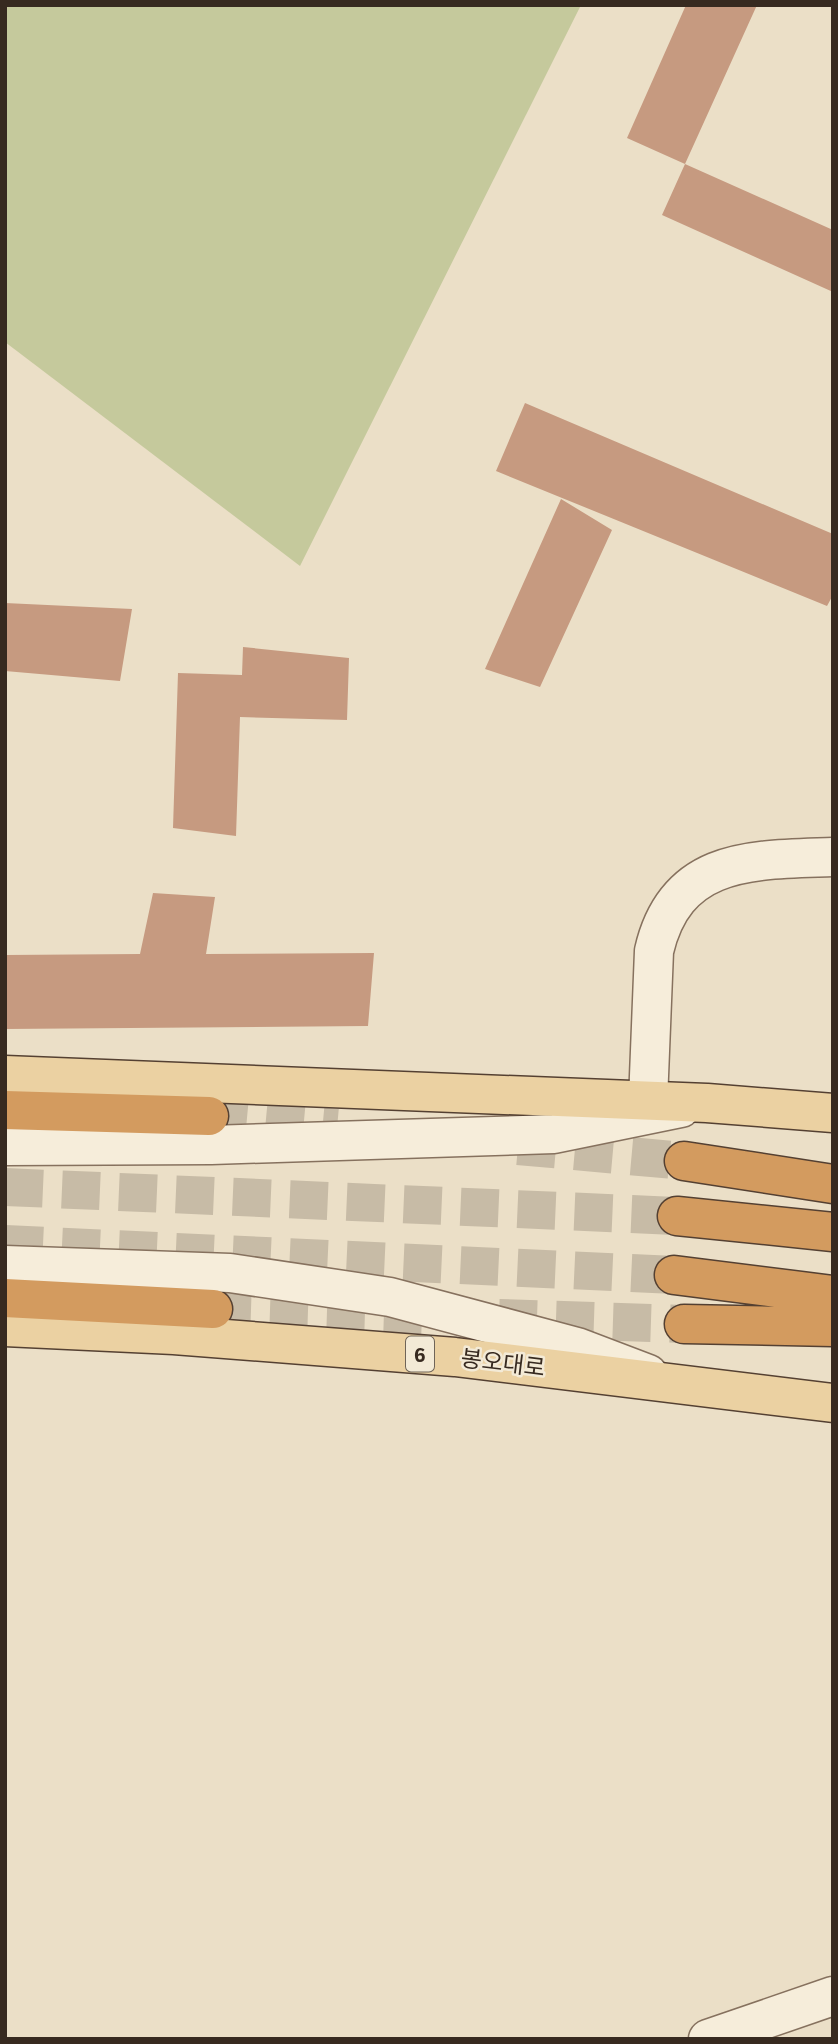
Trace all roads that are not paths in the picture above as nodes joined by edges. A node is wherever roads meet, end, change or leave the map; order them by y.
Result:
1 (833, 857) edge
2 (5, 1075) edge
3 (648, 1101) junction
4 (707, 1103) junction
5 (5, 1110) edge
6 (833, 1113) edge
7 (209, 1116) tunnel mouth
8 (5, 1146) edge
9 (684, 1161) tunnel mouth
10 (833, 1184) edge
11 (677, 1216) tunnel mouth
12 (833, 1233) edge
13 (5, 1265) edge
14 (674, 1275) tunnel mouth
15 (833, 1295) edge
16 (5, 1298) edge
17 (213, 1309) tunnel mouth
18 (684, 1324) tunnel mouth
19 (5, 1327) edge
20 (833, 1327) edge
21 (676, 1385) junction
22 (833, 1403) edge
23 (833, 1996) edge
24 (708, 2039) edge

1 - 3 street
2 - 3 main road
3 - 4 main road
4 - 6 main road
4 - 8 street
5 - 7 highway
9 - 10 highway
11 - 12 highway
13 - 21 street
14 - 15 highway
16 - 17 highway
18 - 20 highway
19 - 21 main road, 봉오대로 / 6
21 - 22 main road, 봉오대로 / 6
23 - 24 street

